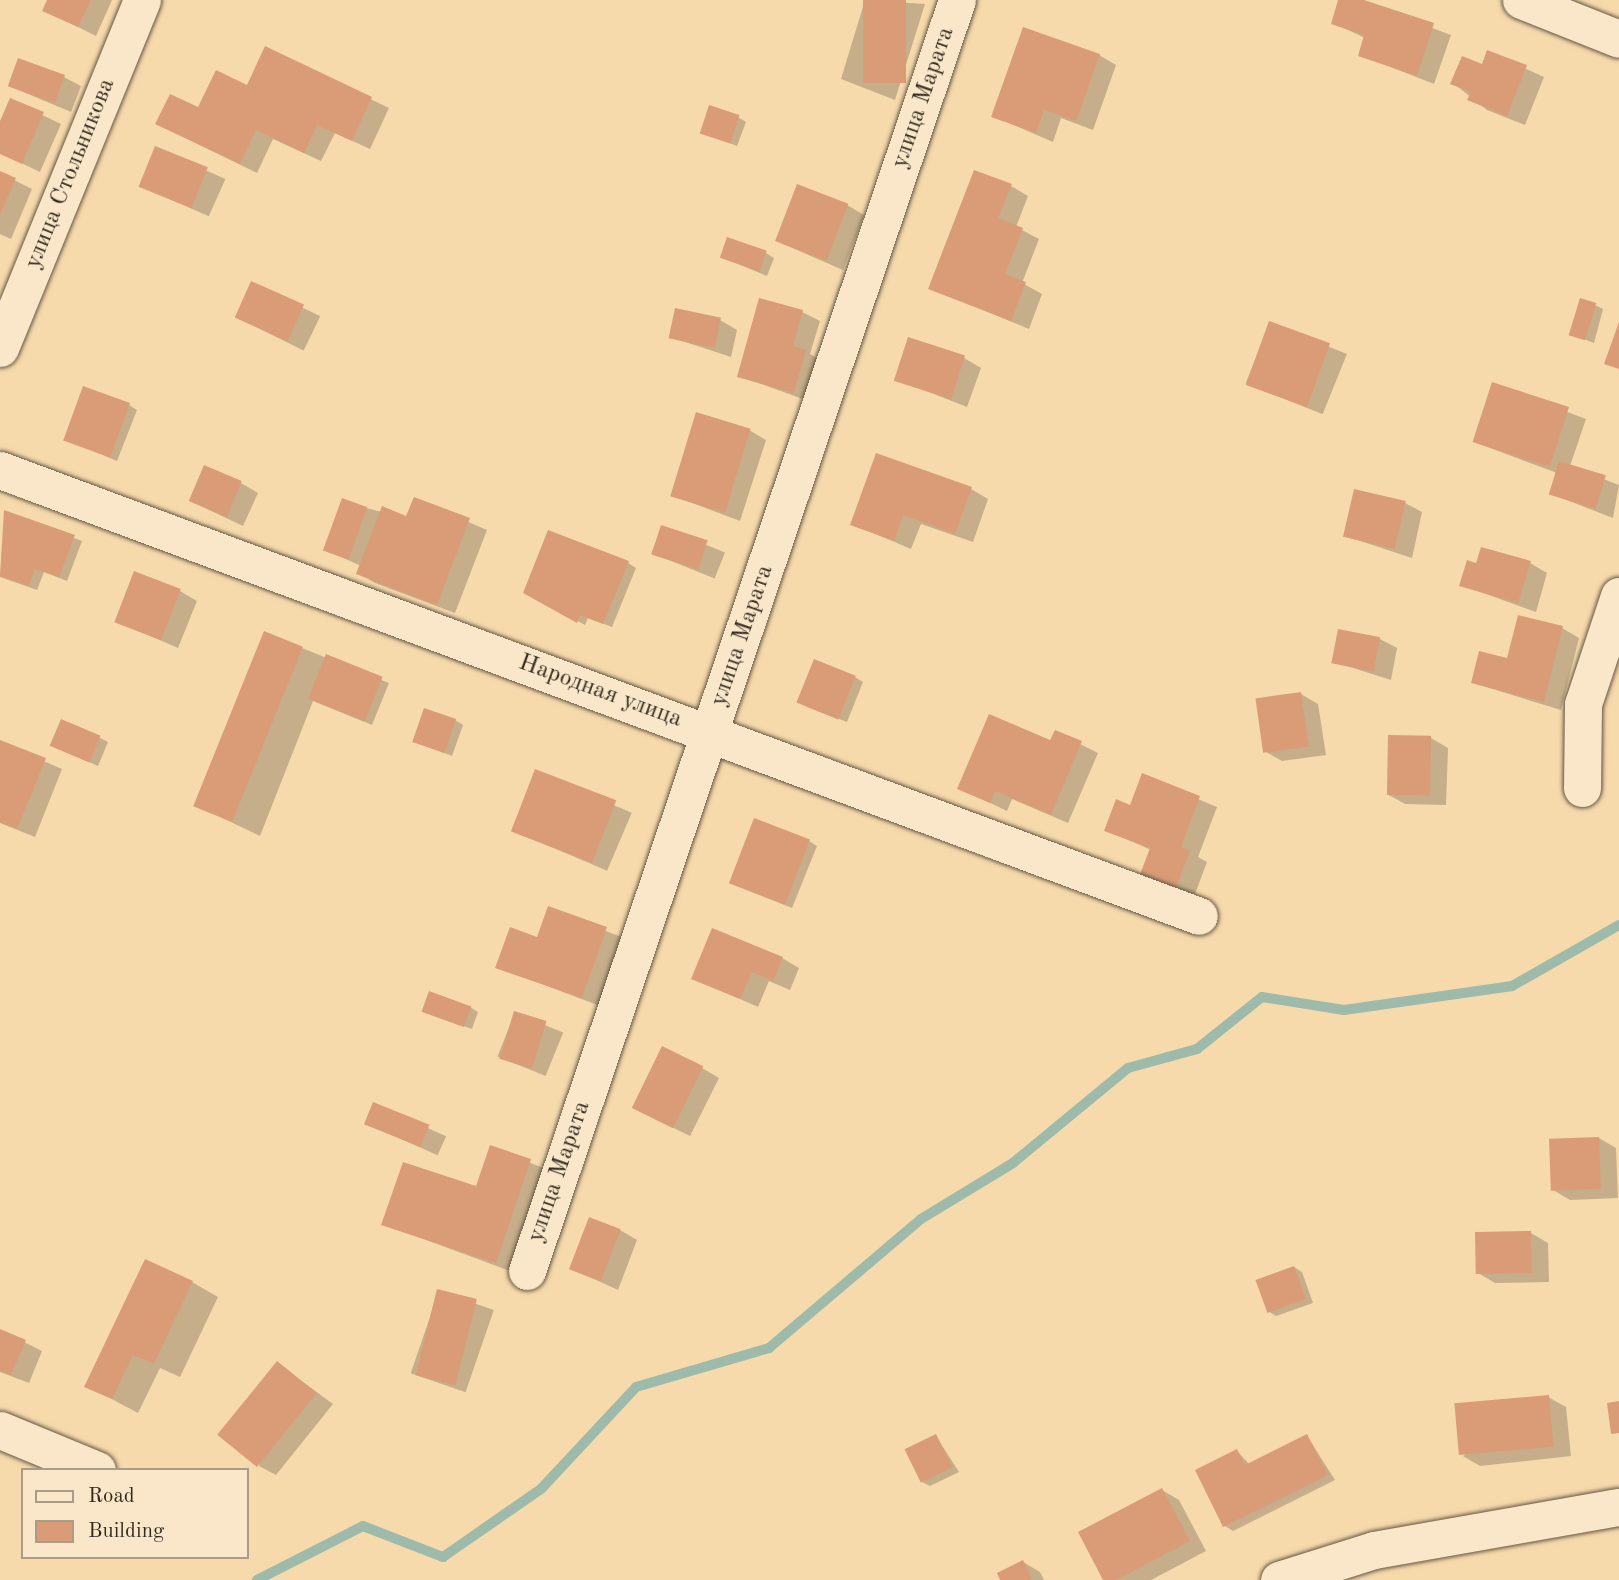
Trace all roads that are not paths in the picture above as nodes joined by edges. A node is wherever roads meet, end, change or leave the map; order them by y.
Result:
1 (142, 0) edge
2 (957, 0) edge
3 (1521, 0) edge
4 (1619, 39) edge
5 (0, 348) edge
6 (0, 470) edge
7 (1619, 596) edge
8 (711, 733) junction
9 (1582, 788) dead end
10 (1199, 916) dead end
11 (527, 1271) dead end
12 (0, 1430) edge
13 (92, 1468) edge
14 (1619, 1507) edge
15 (1299, 1577) edge

1 - 5 street, улица Стольникова
2 - 8 street, улица Марата
3 - 4 street
6 - 8 street, Народная улица
7 - 9 street
8 - 10 street, Народная улица
8 - 11 street, улица Марата
12 - 13 street
14 - 15 street

